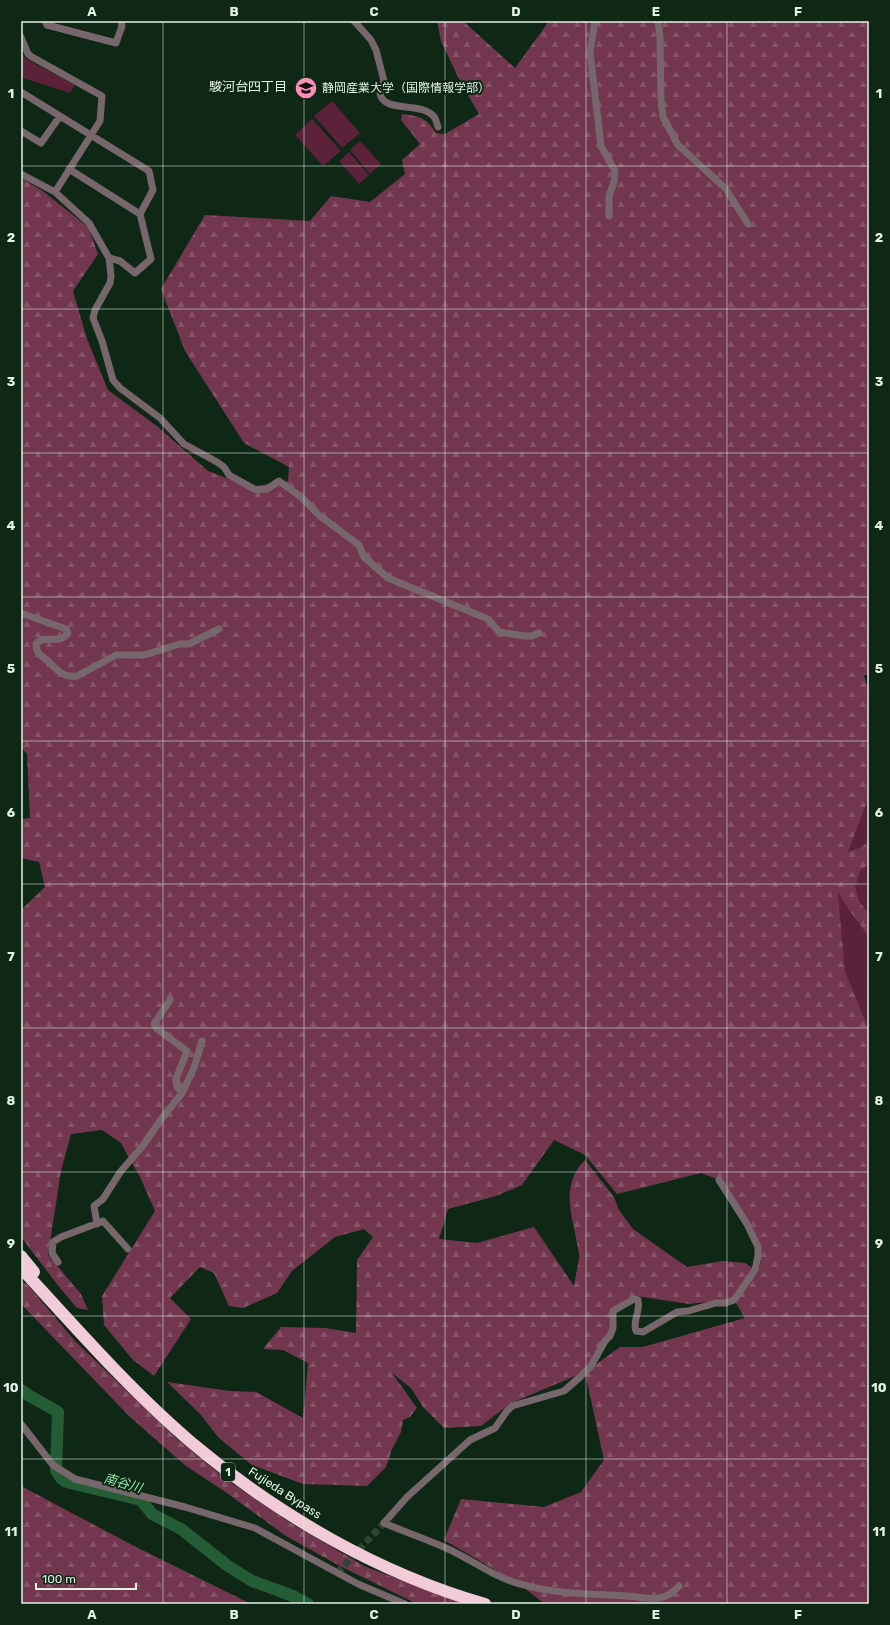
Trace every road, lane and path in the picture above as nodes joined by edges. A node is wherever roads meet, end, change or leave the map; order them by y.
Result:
1 (45, 21) edge
2 (121, 21) edge
3 (354, 21) edge
4 (595, 21) edge
5 (658, 21) edge
6 (21, 37) edge
7 (21, 92) edge
8 (60, 116) junction
9 (438, 127) dead end
10 (21, 131) edge
11 (90, 135) junction
12 (69, 169) junction
13 (21, 174) edge
14 (55, 192) junction
15 (140, 214) junction
16 (609, 216) dead end
17 (748, 224) dead end
18 (109, 258) junction
19 (21, 613) edge
20 (219, 629) dead end
21 (539, 632) dead end
22 (170, 1000) dead end
23 (202, 1041) dead end
24 (182, 1093) junction
25 (720, 1180) dead end
26 (97, 1224) junction
27 (128, 1249) dead end
28 (21, 1256) edge
29 (58, 1262) dead end
30 (21, 1268) edge
31 (73, 1325) junction
32 (21, 1424) edge
33 (679, 1586) dead end
34 (405, 1604) edge
35 (485, 1604) edge

1 - 2 street
3 - 9 street
4 - 16 street
5 - 17 street
6 - 11 street
7 - 8 street
8 - 10 street
8 - 11 street
11 - 12 street
11 - 15 street
12 - 14 street
12 - 15 street
13 - 14 street
14 - 18 street
15 - 18 street
18 - 21 street
19 - 20 street
22 - 24 street
23 - 24 street
24 - 26 street
25 - 33 street
26 - 27 street
26 - 29 street
28 - 31 highway, 1
30 - 31 highway, Fujieda Bypass / 1
31 - 35 highway, Fujieda Bypass / 1
32 - 34 street

